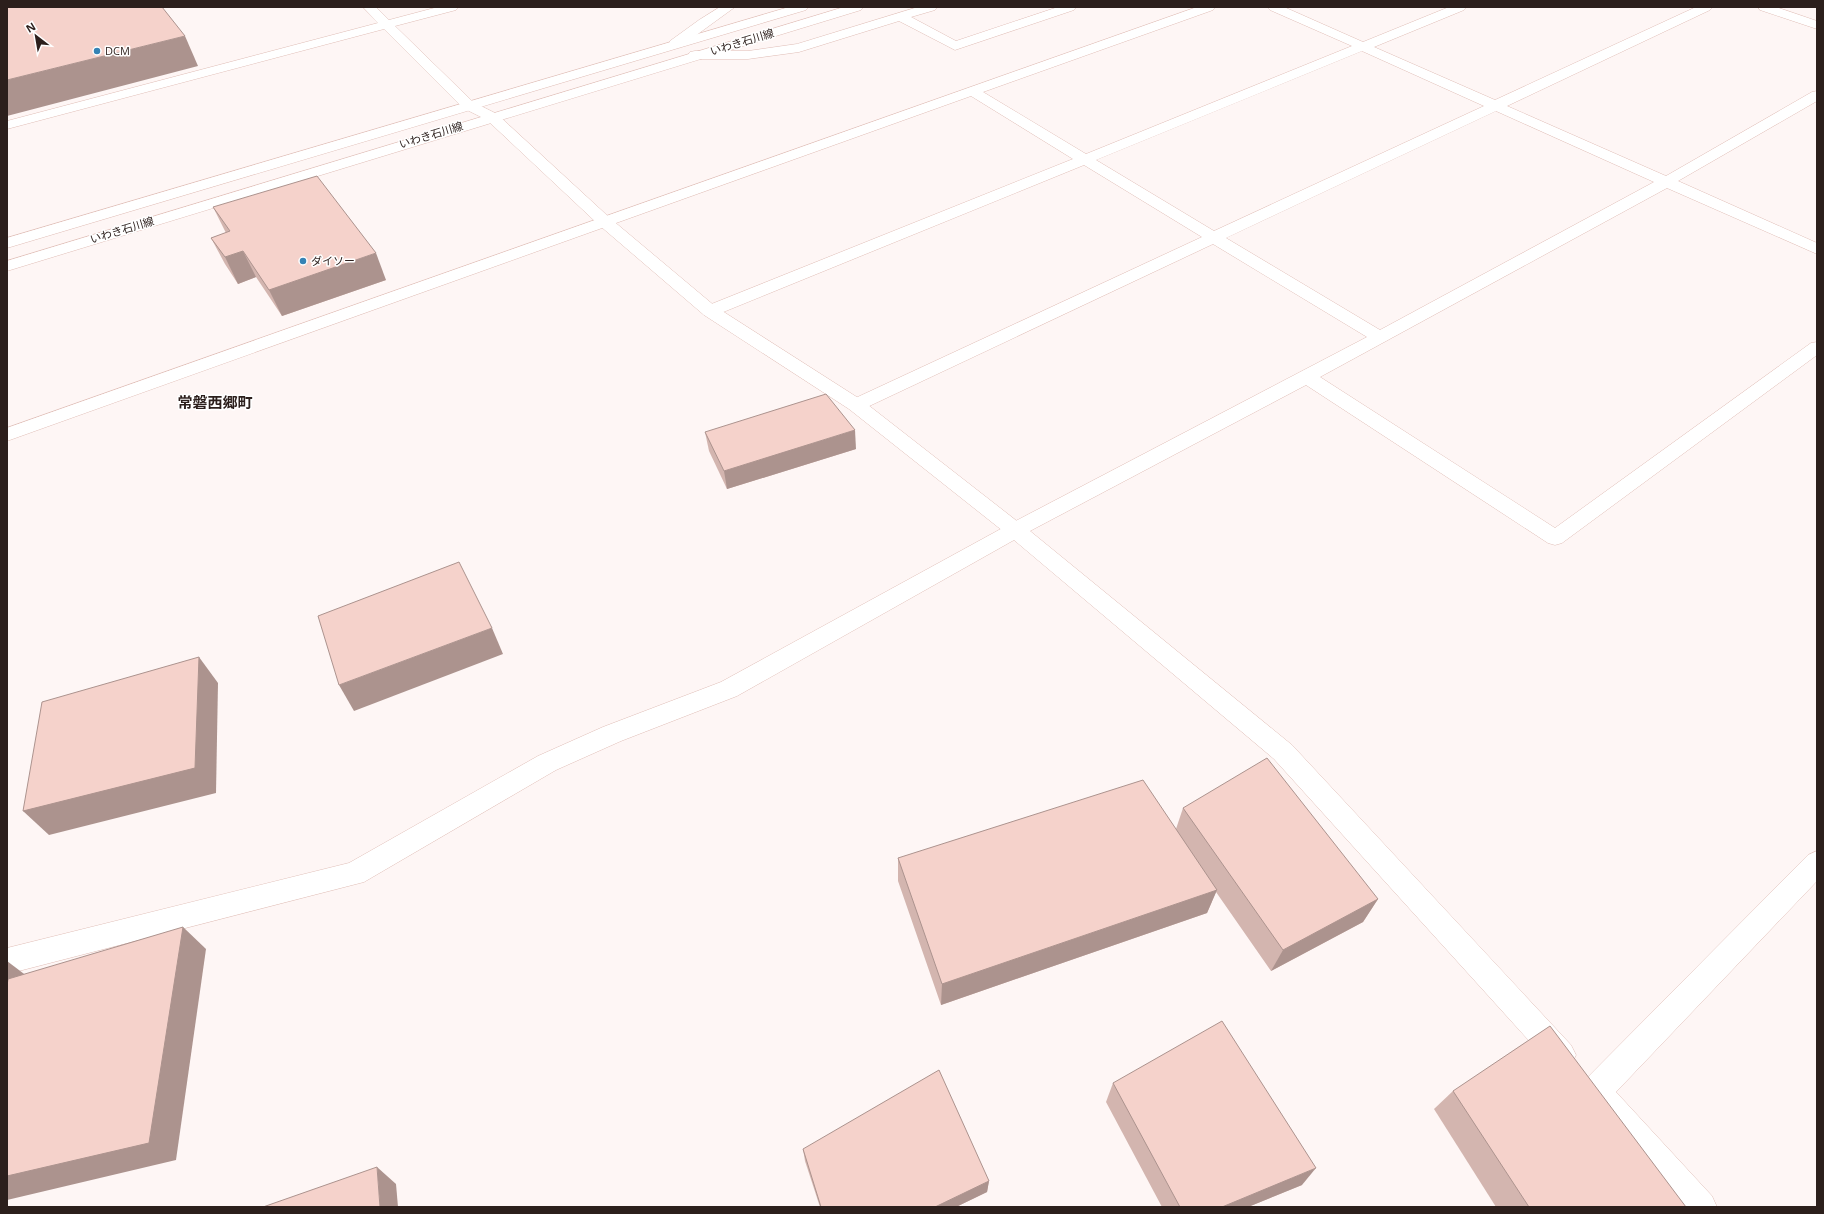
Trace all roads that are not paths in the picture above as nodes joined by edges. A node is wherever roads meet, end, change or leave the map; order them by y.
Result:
1 (369, 7) edge
2 (452, 7) edge
3 (729, 7) edge
4 (802, 7) edge
5 (857, 7) edge
6 (931, 7) edge
7 (1070, 7) edge
8 (1209, 7) edge
9 (1274, 7) edge
10 (1460, 7) edge
11 (1706, 7) edge
12 (1764, 7) edge
13 (901, 17) junction
14 (386, 24) junction
15 (1817, 25) edge
16 (675, 44) junction
17 (1362, 46) junction
18 (696, 56) junction
19 (972, 91) junction
20 (1817, 95) edge
21 (468, 105) junction
22 (1495, 106) junction
23 (492, 116) junction
24 (7, 125) edge
25 (1084, 159) junction
26 (1666, 182) junction
27 (605, 222) junction
28 (1214, 238) junction
29 (7, 243) edge
30 (1817, 249) edge
31 (7, 266) edge
32 (710, 311) junction
33 (1380, 338) junction
34 (1817, 347) edge
35 (1307, 377) junction
36 (856, 405) junction
37 (7, 435) edge
38 (1016, 530) junction
39 (1817, 863) edge
40 (7, 961) edge
41 (1596, 1092) junction
42 (1701, 1207) edge

1 - 14 street
2 - 14 street
3 - 16 street
4 - 16 street, いわき石川線
5 - 18 street, いわき石川線
6 - 13 street
7 - 13 street
8 - 19 street
9 - 17 street
10 - 17 street
11 - 22 street
12 - 15 street
13 - 18 street
14 - 21 street
14 - 24 street
16 - 21 street, いわき石川線
17 - 22 street
17 - 25 street
18 - 23 street, いわき石川線
19 - 25 street
19 - 27 street
20 - 26 street
21 - 23 street
21 - 29 street, いわき石川線
22 - 26 street
22 - 28 street
23 - 27 street
23 - 31 street, いわき石川線
25 - 28 street
25 - 32 street
26 - 30 street
26 - 33 street
27 - 32 street
27 - 37 street
28 - 33 street
28 - 36 street
32 - 36 street
33 - 35 street
34 - 35 street
35 - 38 street
36 - 38 street
38 - 40 street
38 - 41 street
39 - 41 street
41 - 42 street

